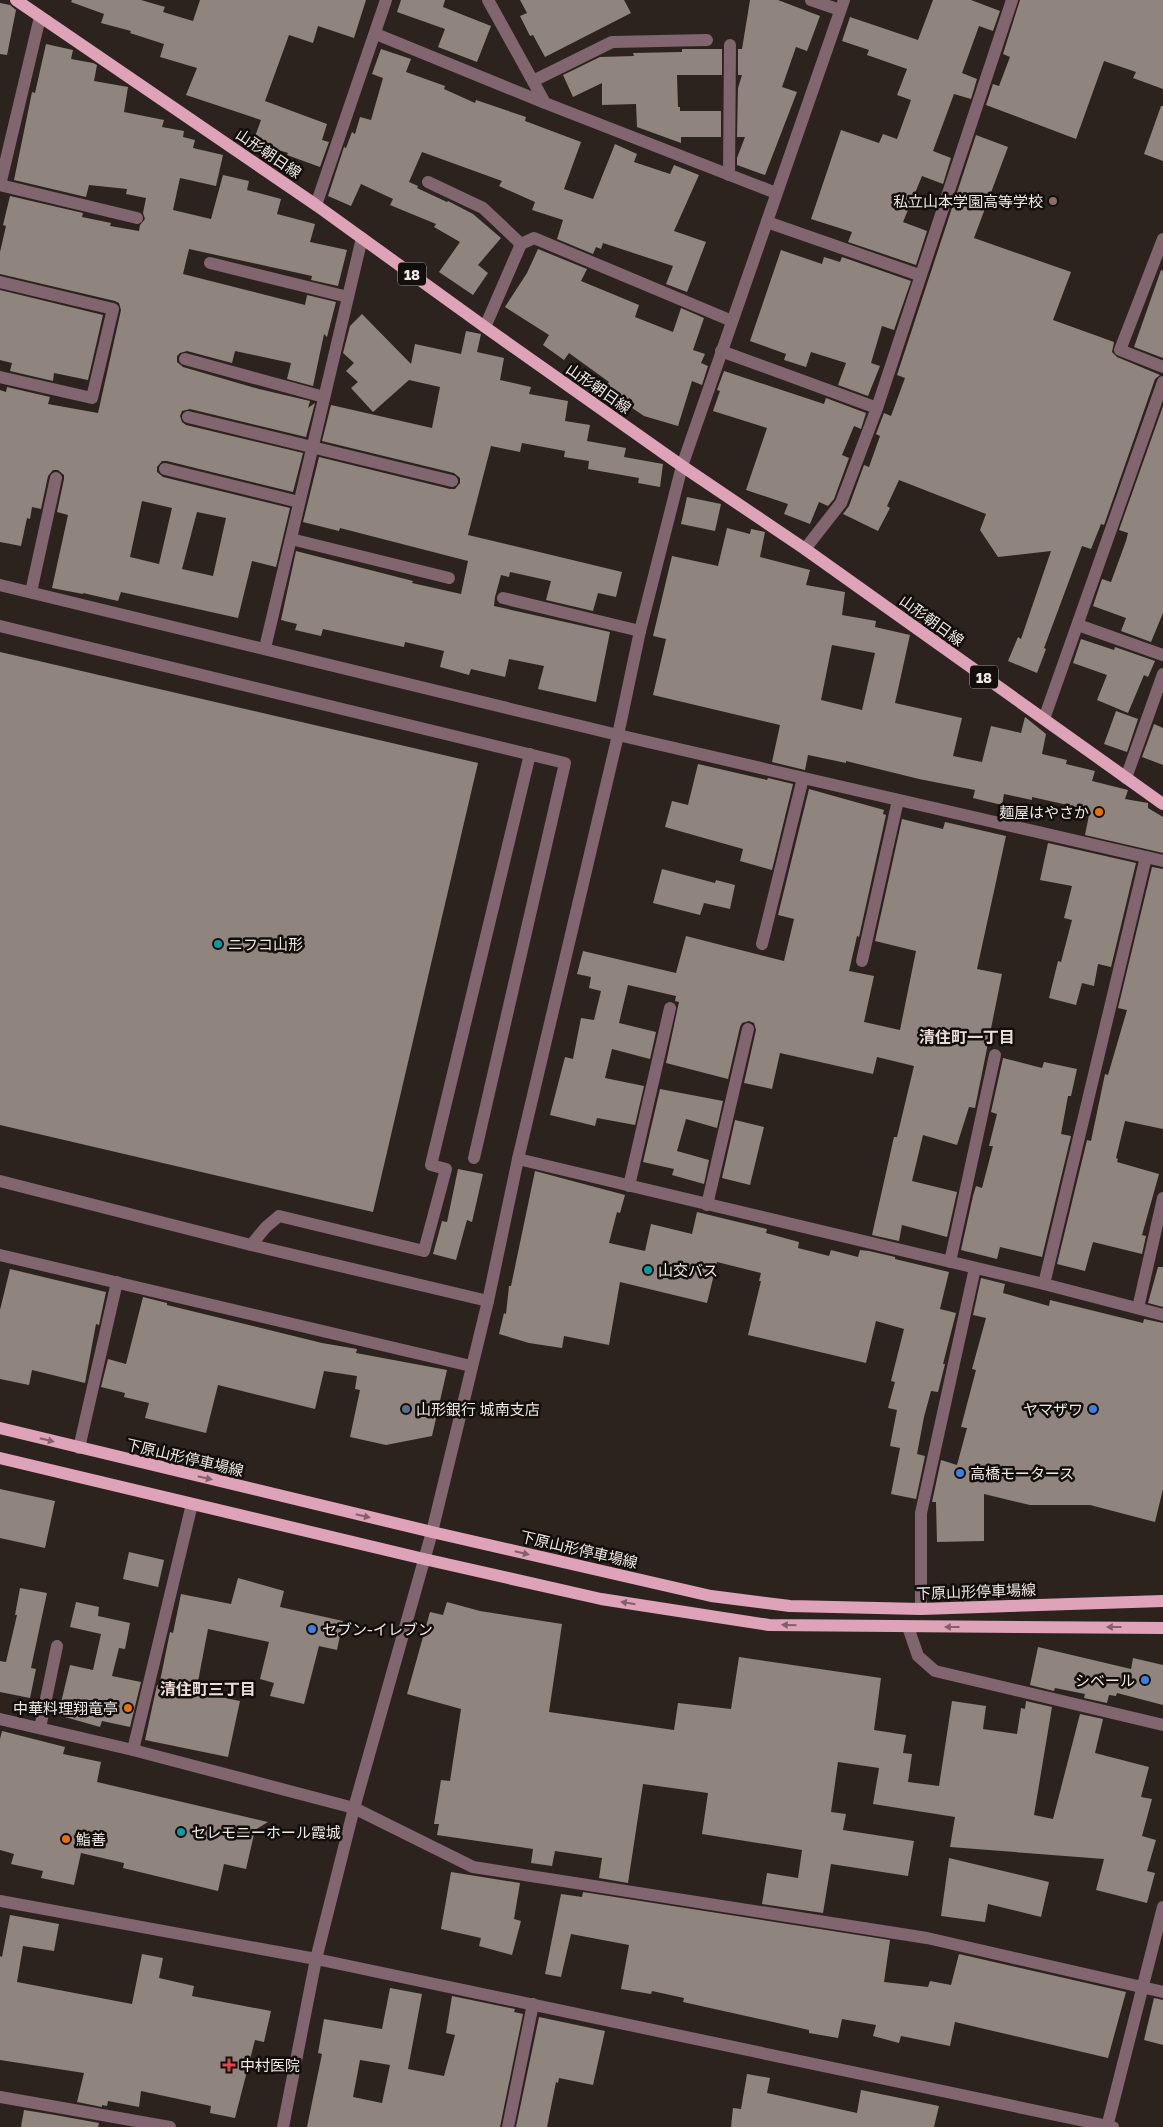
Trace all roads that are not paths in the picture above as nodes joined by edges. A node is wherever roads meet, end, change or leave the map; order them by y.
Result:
1 (16, 0) edge
2 (385, 0) edge
3 (488, 0) edge
4 (811, 0) edge
5 (1012, 0) edge
6 (842, 5) edge
7 (40, 17) junction
8 (376, 34) junction
9 (707, 40) dead end
10 (730, 46) dead end
11 (533, 81) junction
12 (545, 103) junction
13 (729, 175) junction
14 (428, 182) dead end
15 (0, 185) edge
16 (776, 193) junction
17 (316, 204) junction
18 (137, 218) dead end
19 (767, 222) junction
20 (362, 238) junction
21 (1163, 239) edge
22 (521, 244) junction
23 (210, 263) dead end
24 (920, 275) junction
25 (0, 282) edge
26 (348, 297) junction
27 (732, 321) junction
28 (485, 327) junction
29 (721, 351) junction
30 (185, 359) dead end
31 (1163, 367) edge
32 (0, 377) edge
33 (1163, 382) edge
34 (324, 396) junction
35 (877, 408) junction
36 (188, 417) dead end
37 (312, 447) junction
38 (682, 466) junction
39 (165, 468) dead end
40 (56, 478) dead end
41 (452, 481) dead end
42 (299, 502) junction
43 (291, 539) junction
44 (806, 549) junction
45 (449, 578) dead end
46 (0, 585) edge
47 (31, 592) junction
48 (503, 598) dead end
49 (1078, 625) junction
50 (0, 626) edge
51 (640, 631) junction
52 (266, 648) junction
53 (1163, 655) edge
54 (1163, 674) edge
55 (1044, 719) junction
56 (618, 735) junction
57 (530, 754) junction
58 (803, 778) junction
59 (1126, 778) junction
60 (898, 800) junction
61 (1163, 804) edge
62 (1146, 857) junction
63 (1163, 861) edge
64 (762, 944) dead end
65 (862, 961) dead end
66 (670, 1008) dead end
67 (748, 1029) dead end
68 (995, 1055) dead end
69 (474, 1158) dead end
70 (518, 1159) junction
71 (0, 1181) edge
72 (629, 1186) junction
73 (1163, 1198) edge
74 (707, 1205) junction
75 (251, 1245) junction
76 (0, 1255) edge
77 (950, 1262) junction
78 (975, 1268) junction
79 (116, 1282) junction
80 (1044, 1284) junction
81 (488, 1301) junction
82 (1138, 1308) junction
83 (1163, 1315) edge
84 (471, 1366) junction
85 (0, 1428) edge
86 (79, 1448) junction
87 (0, 1458) edge
88 (192, 1504) junction
89 (432, 1532) junction
90 (424, 1559) junction
91 (1163, 1601) edge
92 (921, 1609) junction
93 (908, 1627) junction
94 (1163, 1628) edge
95 (56, 1646) dead end
96 (0, 1719) edge
97 (1163, 1726) edge
98 (40, 1728) junction
99 (133, 1750) junction
100 (354, 1808) junction
101 (0, 1902) edge
102 (1163, 1907) edge
103 (316, 1959) junction
104 (1142, 1987) junction
105 (1163, 1992) edge
106 (533, 2004) junction
107 (0, 2097) edge
108 (130, 2123) edge
109 (1109, 2126) edge
110 (170, 2127) edge
111 (283, 2127) edge
112 (508, 2127) edge

1 - 7 main road, 山形朝日線 / 18
2 - 8 street
3 - 11 street
4 - 6 street
5 - 24 street
6 - 16 street
7 - 15 street
7 - 17 main road, 山形朝日線 / 18
8 - 12 street
8 - 17 street
9 - 11 street
10 - 13 street
11 - 12 street
12 - 13 street
13 - 16 street
14 - 22 street
15 - 18 street
16 - 19 street
17 - 20 main road, 山形朝日線 / 18
19 - 24 street
19 - 27 street
20 - 26 street
20 - 28 main road, 山形朝日線 / 18
21 - 31 street
22 - 27 street
22 - 28 street
23 - 26 street
24 - 35 street
25 - 32 street
26 - 34 street
27 - 29 street
28 - 38 main road, 山形朝日線 / 18
29 - 35 street
29 - 38 street
30 - 34 street
33 - 49 street
34 - 37 street
35 - 44 street
36 - 37 street
37 - 41 street
37 - 42 street
38 - 44 main road, 山形朝日線 / 18
38 - 51 street
39 - 42 street
40 - 47 street
42 - 43 street
43 - 45 street
43 - 52 street
44 - 55 main road, 山形朝日線 / 18
46 - 47 street
47 - 52 street
48 - 51 street
49 - 53 street
49 - 55 street
50 - 57 street
51 - 56 street
52 - 56 street
54 - 59 street
55 - 59 main road, 山形朝日線 / 18
56 - 58 street
56 - 70 street
57 - 69 street
57 - 75 street
58 - 60 street
58 - 64 street
59 - 61 main road, 山形朝日線 / 18
60 - 62 street
60 - 65 street
62 - 63 street
62 - 80 street
66 - 72 street
67 - 74 street
68 - 77 street
70 - 72 street
70 - 81 street
71 - 75 street
72 - 74 street
73 - 82 street
74 - 77 street
75 - 81 street
76 - 79 street
77 - 78 street
78 - 80 street
78 - 92 street
79 - 84 street
79 - 86 street
80 - 82 street
81 - 84 street
82 - 83 street
84 - 89 street
85 -> 86 main road, 下原山形停車場線
86 -> 89 main road, 下原山形停車場線
87 - 88 main road
88 - 90 main road
88 - 99 street
89 - 90 street
89 -> 92 main road, 下原山形停車場線
93 -> 90 main road
90 - 100 street
91 - 92 main road, 下原山形停車場線
94 -> 93 main road
93 - 97 street
95 - 98 street
96 - 98 street
98 - 99 street
99 - 100 street
100 - 103 street
100 - 104 street
101 - 103 street
102 - 104 street
103 - 106 street
103 - 111 street
104 - 105 street
104 - 109 street
106 - 109 street
106 - 112 street
107 - 108 street
108 - 110 street

